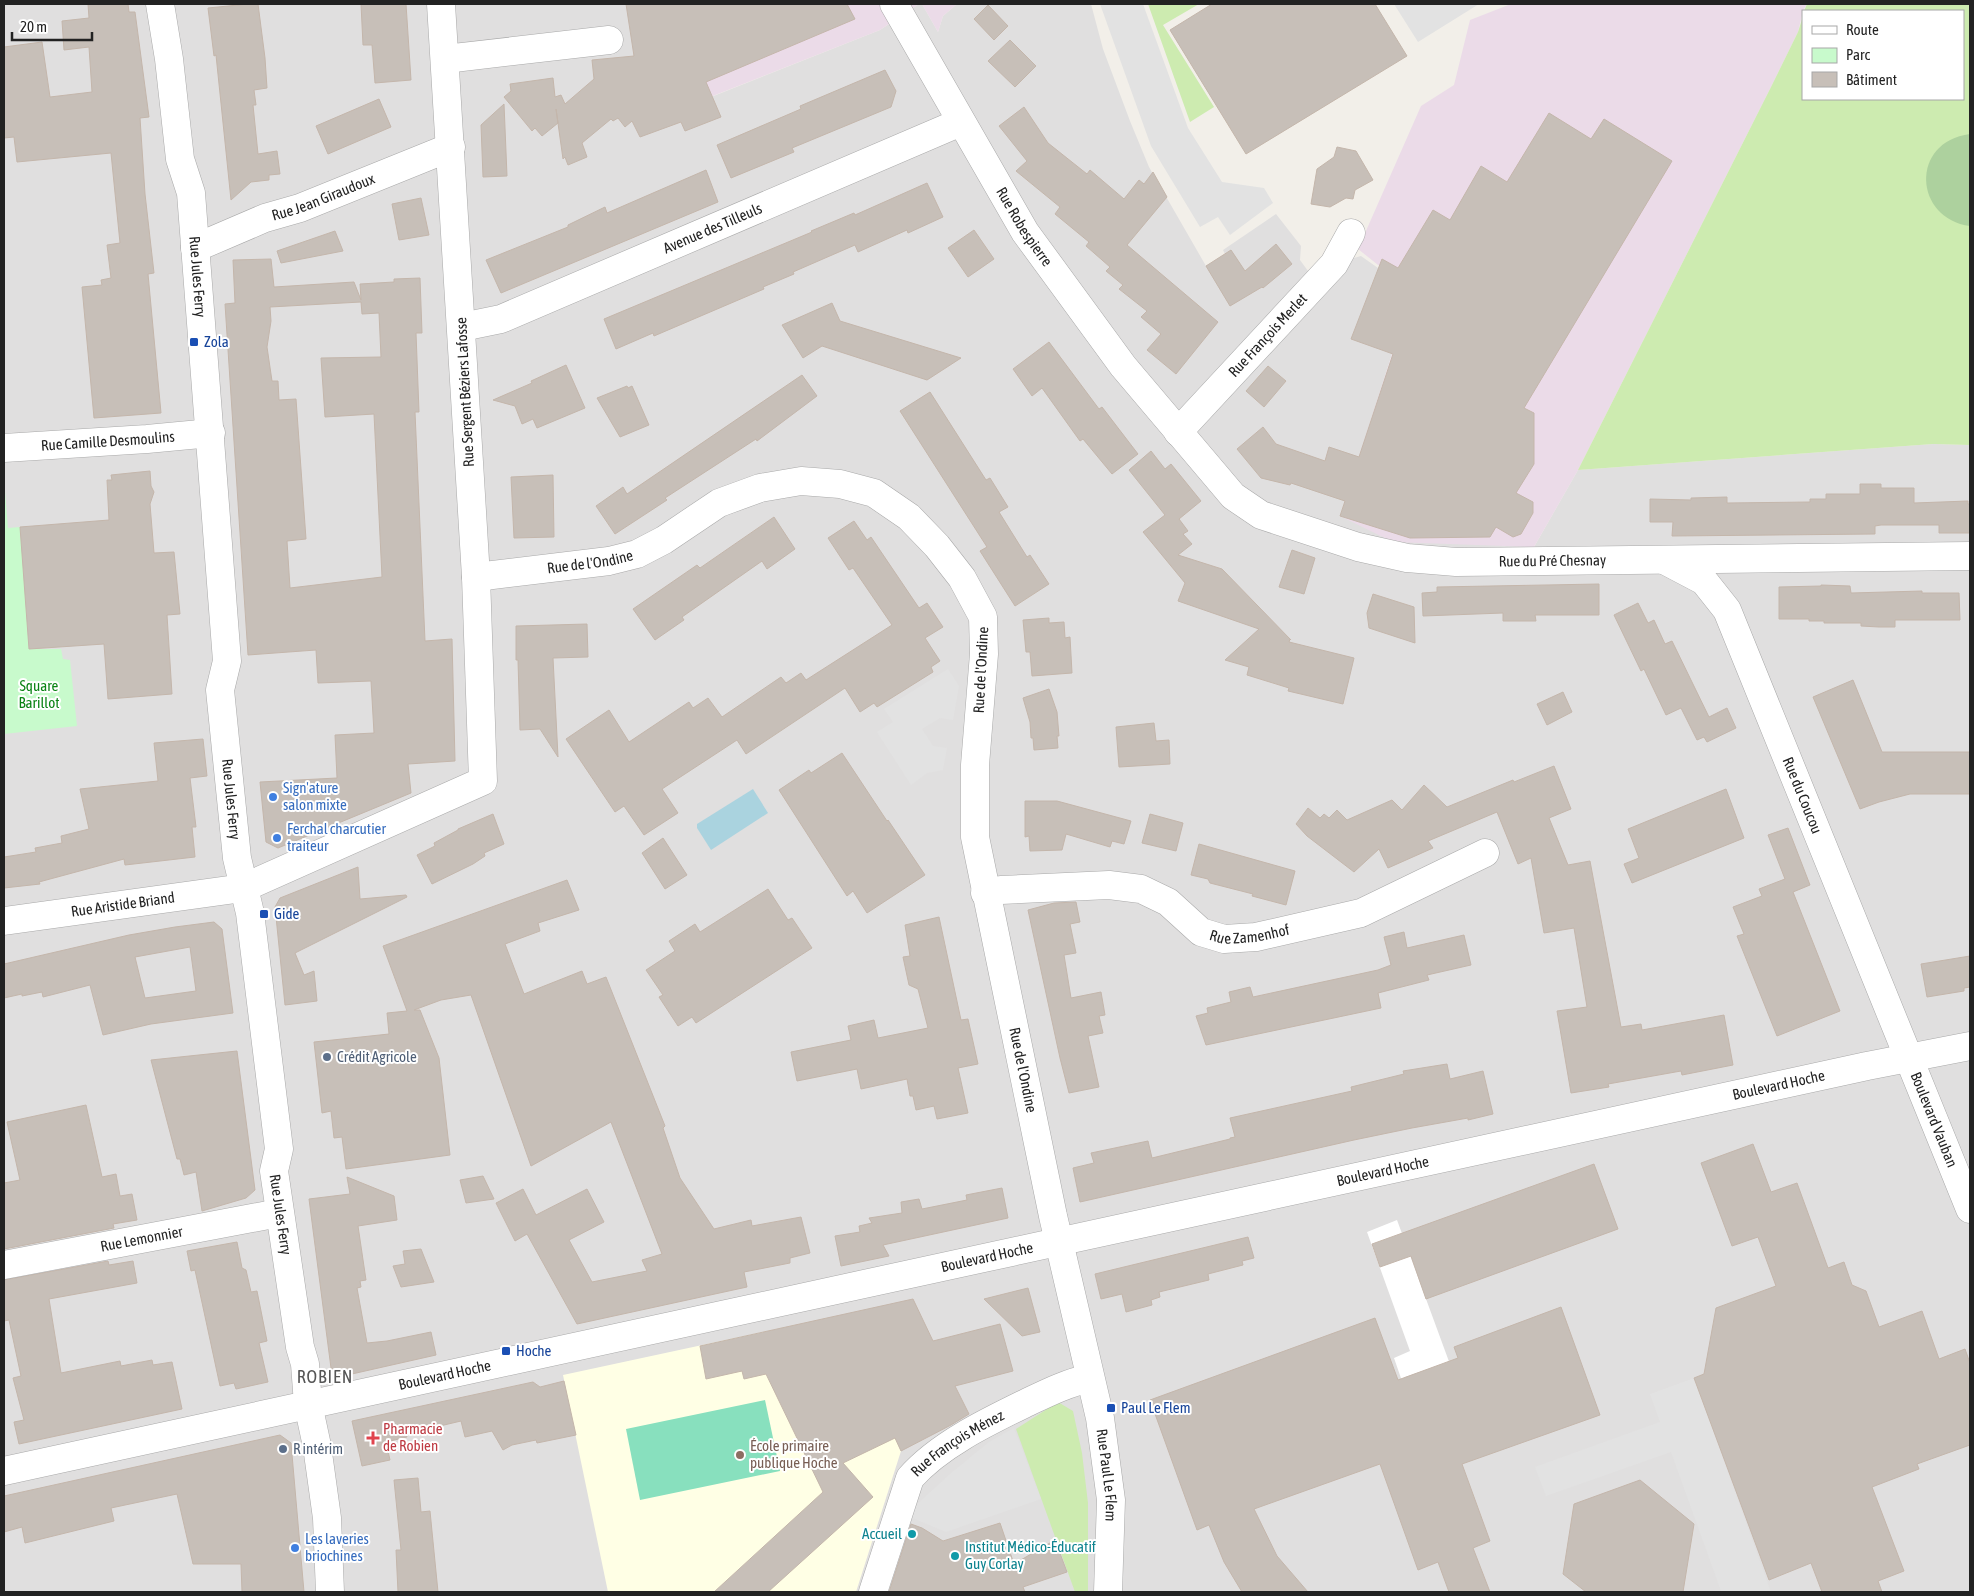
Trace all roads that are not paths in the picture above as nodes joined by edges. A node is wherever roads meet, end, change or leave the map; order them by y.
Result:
1 (160, 4) edge
2 (441, 4) edge
3 (894, 4) edge
4 (609, 40) dead end
5 (445, 59) junction
6 (961, 122) junction
7 (451, 147) junction
8 (1351, 232) dead end
9 (195, 248) junction
10 (462, 327) junction
11 (1178, 432) junction
12 (211, 433) junction
13 (4, 448) edge
14 (1970, 556) edge
15 (1663, 559) junction
16 (476, 578) junction
17 (483, 782) joint
18 (1485, 853) dead end
19 (243, 888) junction
20 (985, 893) junction
21 (4, 921) edge
22 (1970, 1046) edge
23 (1909, 1058) junction
24 (1970, 1209) edge
25 (279, 1213) junction
26 (1059, 1242) junction
27 (4, 1265) edge
28 (1090, 1378) junction
29 (308, 1404) junction
30 (4, 1471) edge
31 (330, 1592) edge
32 (873, 1592) edge
33 (1108, 1592) edge

1 - 9 street, Rue Jules Ferry
2 - 5 street, Rue Sergent Béziers Lafosse
3 - 6 street, Rue Robespierre
4 - 5 street
5 - 7 street, Rue Sergent Béziers Lafosse
6 - 10 street, Avenue des Tilleuls
6 - 11 street, Rue Robespierre
7 - 9 street, Rue Jean Giraudoux
7 - 10 street, Rue Sergent Béziers Lafosse
8 - 11 street, Rue François Merlet
9 - 12 street, Rue Jules Ferry
10 - 16 street, Rue Sergent Béziers Lafosse
11 - 15 street, Rue du Pré Chesnay
12 - 13 street, Rue Camille Desmoulins
12 - 19 street, Rue Jules Ferry
14 - 15 street, Rue du Pré Chesnay
15 - 23 street, Rue du Coucou
16 - 17 street, Rue Sergent Béziers Lafosse
16 - 20 street, Rue de l'Ondine
17 - 19 street, Rue Aristide Briand
18 - 20 street, Rue Zamenhof
19 - 21 street, Rue Aristide Briand
19 - 25 street, Rue Jules Ferry
20 - 26 street, Rue de l'Ondine
22 - 23 street, Boulevard Hoche
23 - 24 street, Boulevard Vauban
23 - 26 street, Boulevard Hoche
25 - 27 street, Rue Lemonnier
25 - 29 street, Rue Jules Ferry
26 - 28 street, Rue Paul Le Flem
26 - 29 street, Boulevard Hoche
28 - 32 street, Rue François Ménez
28 - 33 street, Rue Paul Le Flem
29 - 30 street, Boulevard Hoche
29 - 31 street, Rue Jules Ferry

